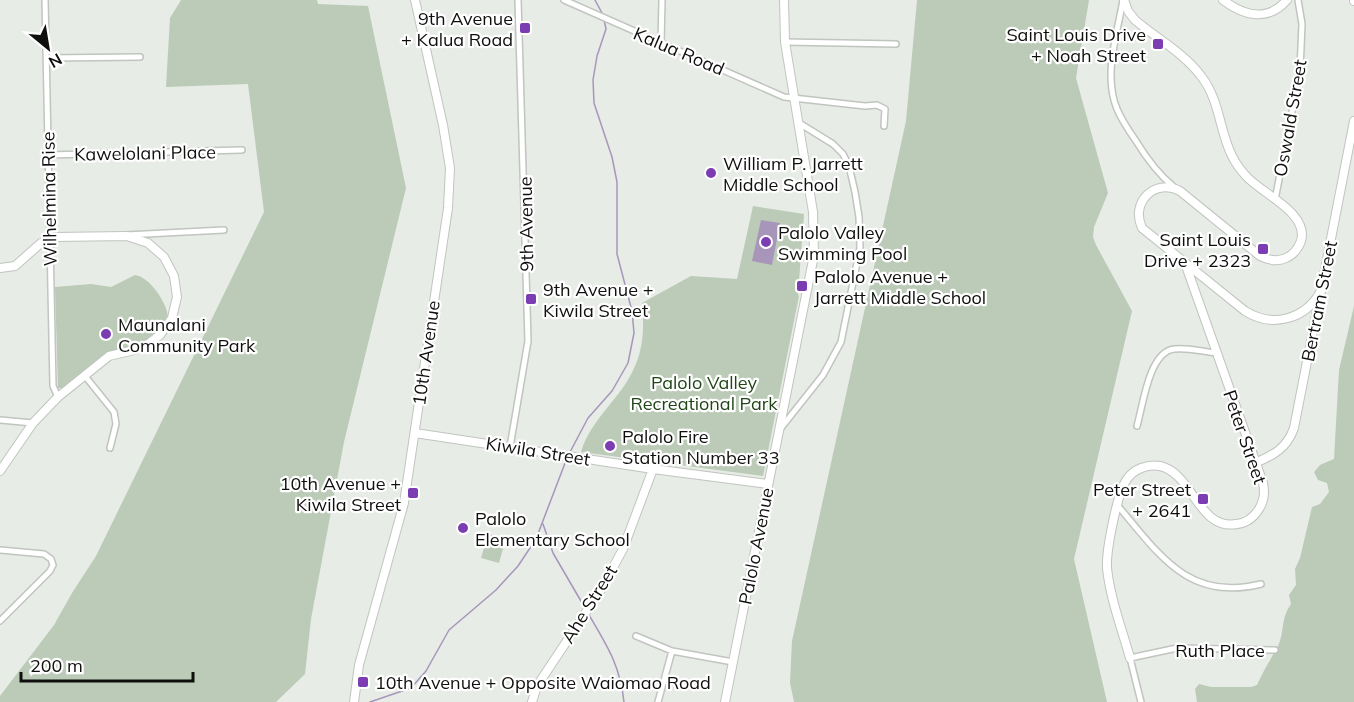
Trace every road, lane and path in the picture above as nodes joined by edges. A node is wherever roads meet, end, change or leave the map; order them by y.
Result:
1 (45, 0) edge
2 (415, 0) edge
3 (518, 0) edge
4 (564, 0) edge
5 (662, 0) edge
6 (783, 0) edge
7 (1124, 0) edge
8 (1223, 0) edge
9 (1287, 0) edge
10 (1298, 0) edge
11 (785, 42) junction
12 (661, 43) junction
13 (896, 44) dead end
14 (140, 57) dead end
15 (47, 58) junction
16 (795, 99) junction
17 (1354, 121) edge
18 (799, 123) junction
19 (884, 126) dead end
20 (242, 150) dead end
21 (48, 155) junction
22 (1183, 194) junction
23 (1275, 200) junction
24 (224, 230) dead end
25 (113, 235) junction
26 (51, 238) junction
27 (1185, 263) junction
28 (0, 268) edge
29 (1321, 291) junction
30 (1217, 354) junction
31 (85, 376) junction
32 (58, 397) junction
33 (0, 420) edge
34 (33, 423) junction
35 (1137, 426) dead end
36 (780, 429) junction
37 (415, 434) junction
38 (510, 447) junction
39 (110, 448) dead end
40 (1255, 463) junction
41 (653, 469) junction
42 (0, 471) edge
43 (768, 484) junction
44 (1118, 506) junction
45 (0, 550) edge
46 (1261, 584) dead end
47 (0, 621) edge
48 (636, 636) dead end
49 (1275, 650) dead end
50 (672, 651) junction
51 (1130, 658) junction
52 (733, 662) junction
53 (353, 701) edge
54 (532, 702) edge
55 (658, 702) edge
56 (725, 702) edge
57 (1141, 702) edge

1 - 15 street, Wilhelmina Rise
2 - 37 street, 10th Avenue
3 - 38 street, 9th Avenue
4 - 12 street, Kalua Road
5 - 12 street
6 - 11 street, Palolo Avenue
7 - 22 street
7 - 23 street
8 - 9 street
10 - 23 street, Oswald Street
11 - 13 street
11 - 16 street, Palolo Avenue
12 - 16 street, Kalua Road
14 - 15 street
15 - 21 street, Wilhelmina Rise
16 - 18 street, Palolo Avenue
16 - 19 street, Kalua Road
17 - 29 street, Bertram Street
18 - 36 street, Palolo Avenue
18 - 36 street
20 - 21 street, Kawelolani Place
21 - 26 street, Wilhelmina Rise
22 - 23 street
22 - 27 street
24 - 25 street
25 - 26 street
25 - 31 street
26 - 28 street
26 - 32 street, Wilhelmina Rise
27 - 29 street
27 - 30 street, Peter Street
29 - 40 street, Bertram Street
30 - 35 street
30 - 40 street, Peter Street
31 - 32 street
31 - 39 street
32 - 34 street
33 - 34 street
34 - 42 street
36 - 43 street, Palolo Avenue
37 - 38 street, Kiwila Street
37 - 53 street, 10th Avenue
38 - 41 street, Kiwila Street
40 - 44 street, Peter Street
41 - 43 street, Kiwila Street
41 - 54 street, Ahe Street
43 - 52 street, Palolo Avenue
44 - 46 street
44 - 51 street, Peter Street
45 - 47 street
48 - 50 street
49 - 51 street, Ruth Place
50 - 52 street
50 - 55 street
51 - 57 street, Peter Street
52 - 56 street, Palolo Avenue

